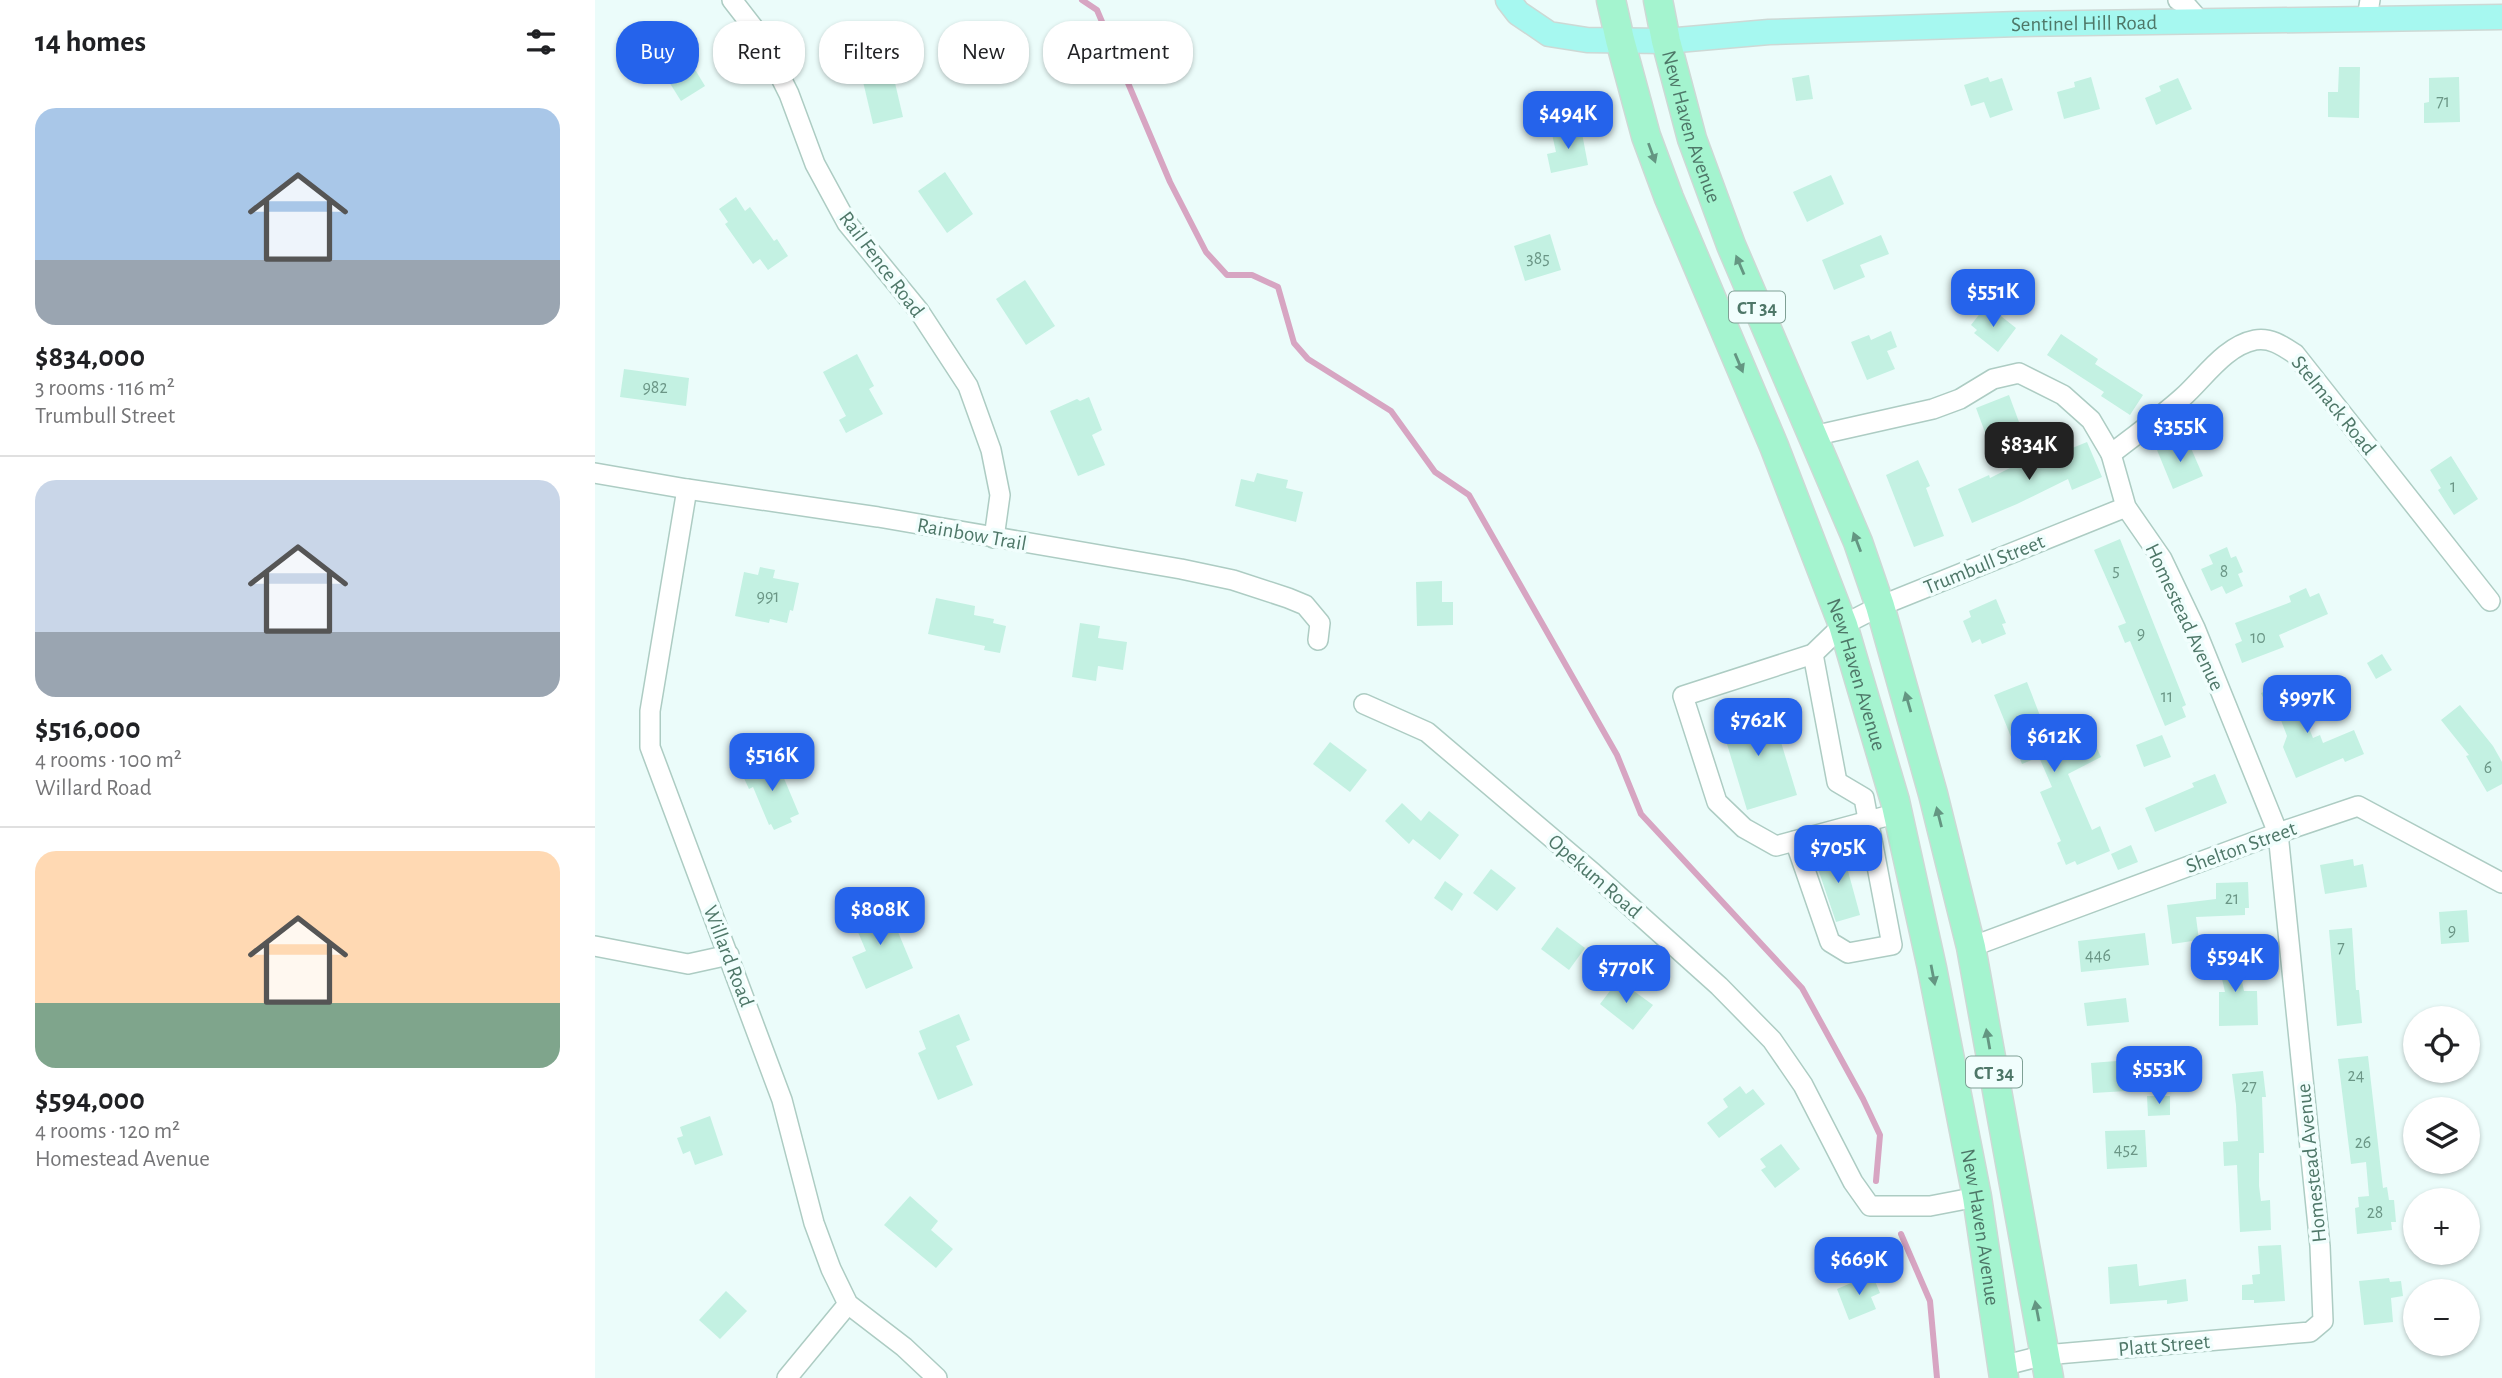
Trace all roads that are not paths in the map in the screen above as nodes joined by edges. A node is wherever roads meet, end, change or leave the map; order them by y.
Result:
1 (732, 0) edge
2 (1508, 0) edge
3 (1611, 0) edge
4 (1658, 0) edge
5 (2178, 0) edge
6 (2369, 9) edge
7 (2502, 17) edge
8 (2200, 21) junction
9 (1620, 40) junction
10 (1666, 41) junction
11 (1813, 436) junction
12 (2111, 454) junction
13 (595, 473) edge
14 (687, 489) junction
15 (2126, 507) junction
16 (994, 538) junction
17 (2490, 601) dead end
18 (1880, 606) junction
19 (1843, 625) junction
20 (1318, 640) dead end
21 (1813, 654) junction
22 (1364, 704) dead end
23 (1898, 813) junction
24 (1867, 821) junction
25 (2278, 833) junction
26 (1795, 841) junction
27 (2502, 883) edge
28 (1917, 899) junction
29 (1884, 908) junction
30 (1926, 939) junction
31 (1892, 945) junction
32 (595, 946) edge
33 (1971, 947) junction
34 (729, 955) junction
35 (1977, 1197) junction
36 (849, 1304) junction
37 (2323, 1321) joint
38 (2047, 1367) edge
39 (2003, 1372) edge
40 (787, 1378) edge
41 (937, 1378) edge

1 - 16 street, Rail Fence Road
2 - 9 main road, Sentinel Hill Road
3 - 9 highway, New Haven Avenue / CT 34
4 - 10 highway, New Haven Avenue / CT 34
5 - 8 street
6 - 7 main road, Sentinel Hill Road
6 - 8 main road, Sentinel Hill Road
8 - 10 main road, Sentinel Hill Road
9 - 10 main road, Sentinel Hill Road
9 -> 19 highway, New Haven Avenue / CT 34
11 -> 10 highway, New Haven Avenue / CT 34
11 - 12 street, Homestead Avenue
18 -> 11 highway, New Haven Avenue / CT 34
12 - 15 street, Homestead Avenue
12 - 17 street, Stelmack Road
13 - 14 street, Rainbow Trail
14 - 16 street, Rainbow Trail
14 - 34 street, Willard Road
15 - 18 street, Trumbull Street
15 - 25 street, Homestead Avenue
16 - 20 street, Rainbow Trail
18 - 19 street, Trumbull Street
33 -> 18 highway, New Haven Avenue / CT 34
19 - 21 street, Trumbull Street
19 - 23 highway, New Haven Avenue / CT 34
21 - 24 street
21 - 26 street
22 - 35 street, Opekum Road
23 - 24 street
23 - 28 highway, New Haven Avenue / CT 34
24 - 26 street
24 - 29 street
25 - 27 street, Shelton Street
25 - 33 street, Shelton Street
25 - 37 street, Homestead Avenue
26 - 31 street
28 - 29 street
28 - 30 highway, New Haven Avenue / CT 34
29 - 31 street
30 - 31 street
30 -> 35 highway, New Haven Avenue / CT 34
32 - 34 street
38 -> 33 highway, New Haven Avenue / CT 34
34 - 36 street, Willard Road
35 - 39 highway, New Haven Avenue / CT 34
36 - 40 street
36 - 41 street, Willard Road
37 - 38 street, Platt Street
38 - 39 street, Platt Street

